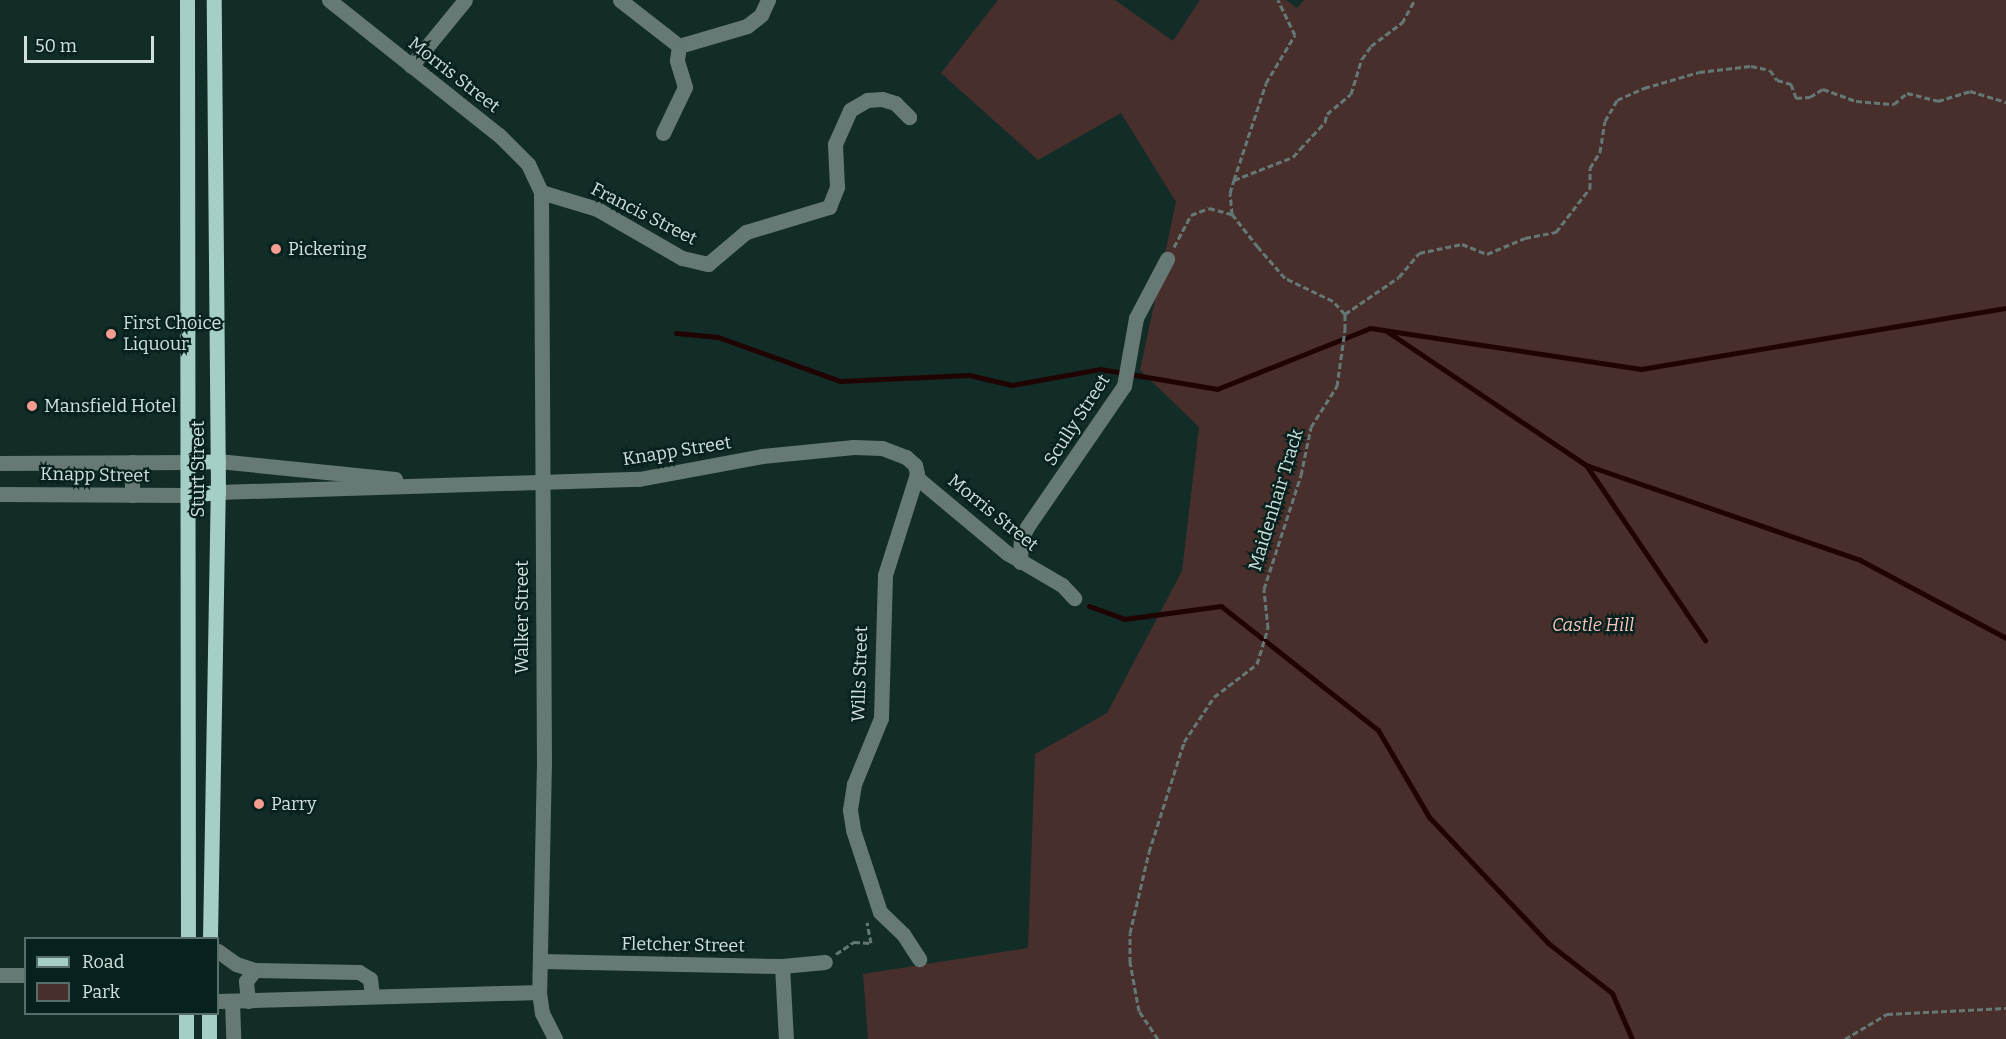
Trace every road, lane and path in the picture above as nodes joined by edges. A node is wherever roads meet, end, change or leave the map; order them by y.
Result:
1 (187, 0) edge
2 (214, 0) edge
3 (328, 0) edge
4 (465, 0) edge
5 (620, 0) edge
6 (768, 0) edge
7 (1278, 0) edge
8 (1414, 0) edge
9 (679, 46) junction
10 (411, 66) junction
11 (2006, 102) edge
12 (909, 117) dead end
13 (663, 133) dead end
14 (1234, 180) junction
15 (541, 192) junction
16 (1232, 214) junction
17 (1167, 259) joint
18 (1345, 314) junction
19 (218, 461) junction
20 (132, 462) junction
21 (188, 462) junction
22 (0, 463) edge
23 (276, 465) junction
24 (916, 477) junction
25 (543, 482) junction
26 (427, 485) junction
27 (278, 490) junction
28 (218, 492) junction
29 (0, 494) edge
30 (132, 495) junction
31 (189, 495) junction
32 (1027, 526) junction
33 (987, 536) junction
34 (1020, 562) junction
35 (1074, 598) dead end
36 (189, 836) junction
37 (215, 837) junction
38 (188, 937) edge
39 (210, 937) edge
40 (854, 942) dead end
41 (871, 943) dead end
42 (219, 952) edge
43 (920, 959) dead end
44 (540, 961) junction
45 (825, 962) dead end
46 (782, 966) junction
47 (255, 970) junction
48 (0, 975) edge
49 (24, 975) edge
50 (539, 992) junction
51 (372, 995) junction
52 (232, 1001) edge
53 (2006, 1008) edge
54 (186, 1015) edge
55 (209, 1015) edge
56 (186, 1039) edge
57 (209, 1039) edge
58 (233, 1039) edge
59 (555, 1039) edge
60 (786, 1039) edge
61 (1158, 1039) edge
62 (1845, 1039) edge

1 - 21 main road, Sturt Street
2 - 19 main road, Sturt Street
3 - 10 street, Morris Street
4 - 10 street
5 - 9 street
6 - 9 street
7 - 14 path
8 - 14 path
9 - 13 street
10 - 15 street, Morris Street
11 - 18 path
12 - 15 street, Francis Street
14 - 16 path
15 - 25 street, Walker Street
16 - 17 path
16 - 18 path
17 - 32 street, Scully Street
18 - 61 path, Maidenhair Track
19 - 21 main road
19 - 23 street, Knapp Street
19 - 28 main road, Sturt Street
20 - 21 street, Knapp Street
20 - 22 street, Knapp Street
20 - 30 street
21 - 31 main road, Sturt Street
23 - 26 street, Knapp Street
23 - 27 street
24 - 25 street, Knapp Street
24 - 33 street, Morris Street
24 - 43 street, Wills Street
25 - 26 street, Knapp Street
25 - 44 street, Walker Street
26 - 27 street, Knapp Street
27 - 28 street, Knapp Street
28 - 31 main road
28 - 37 main road, Sturt Street
29 - 30 street, Knapp Street
30 - 31 street, Knapp Street
31 - 36 main road, Sturt Street
32 - 33 street
32 - 34 street, Scully Street
33 - 34 street, Morris Street
34 - 35 street, Morris Street
36 - 37 main road
36 - 38 main road, Sturt Street
37 - 39 main road, Sturt Street
40 - 41 path
42 - 47 street
44 - 46 street, Fletcher Street
44 - 50 street, Walker Street
45 - 46 street, Fletcher Street
46 - 60 street
47 - 51 street
47 - 52 street
48 - 49 street
50 - 51 street
50 - 59 street, Walker Street
51 - 52 street
52 - 58 street
53 - 62 path
54 - 56 main road
55 - 57 main road

